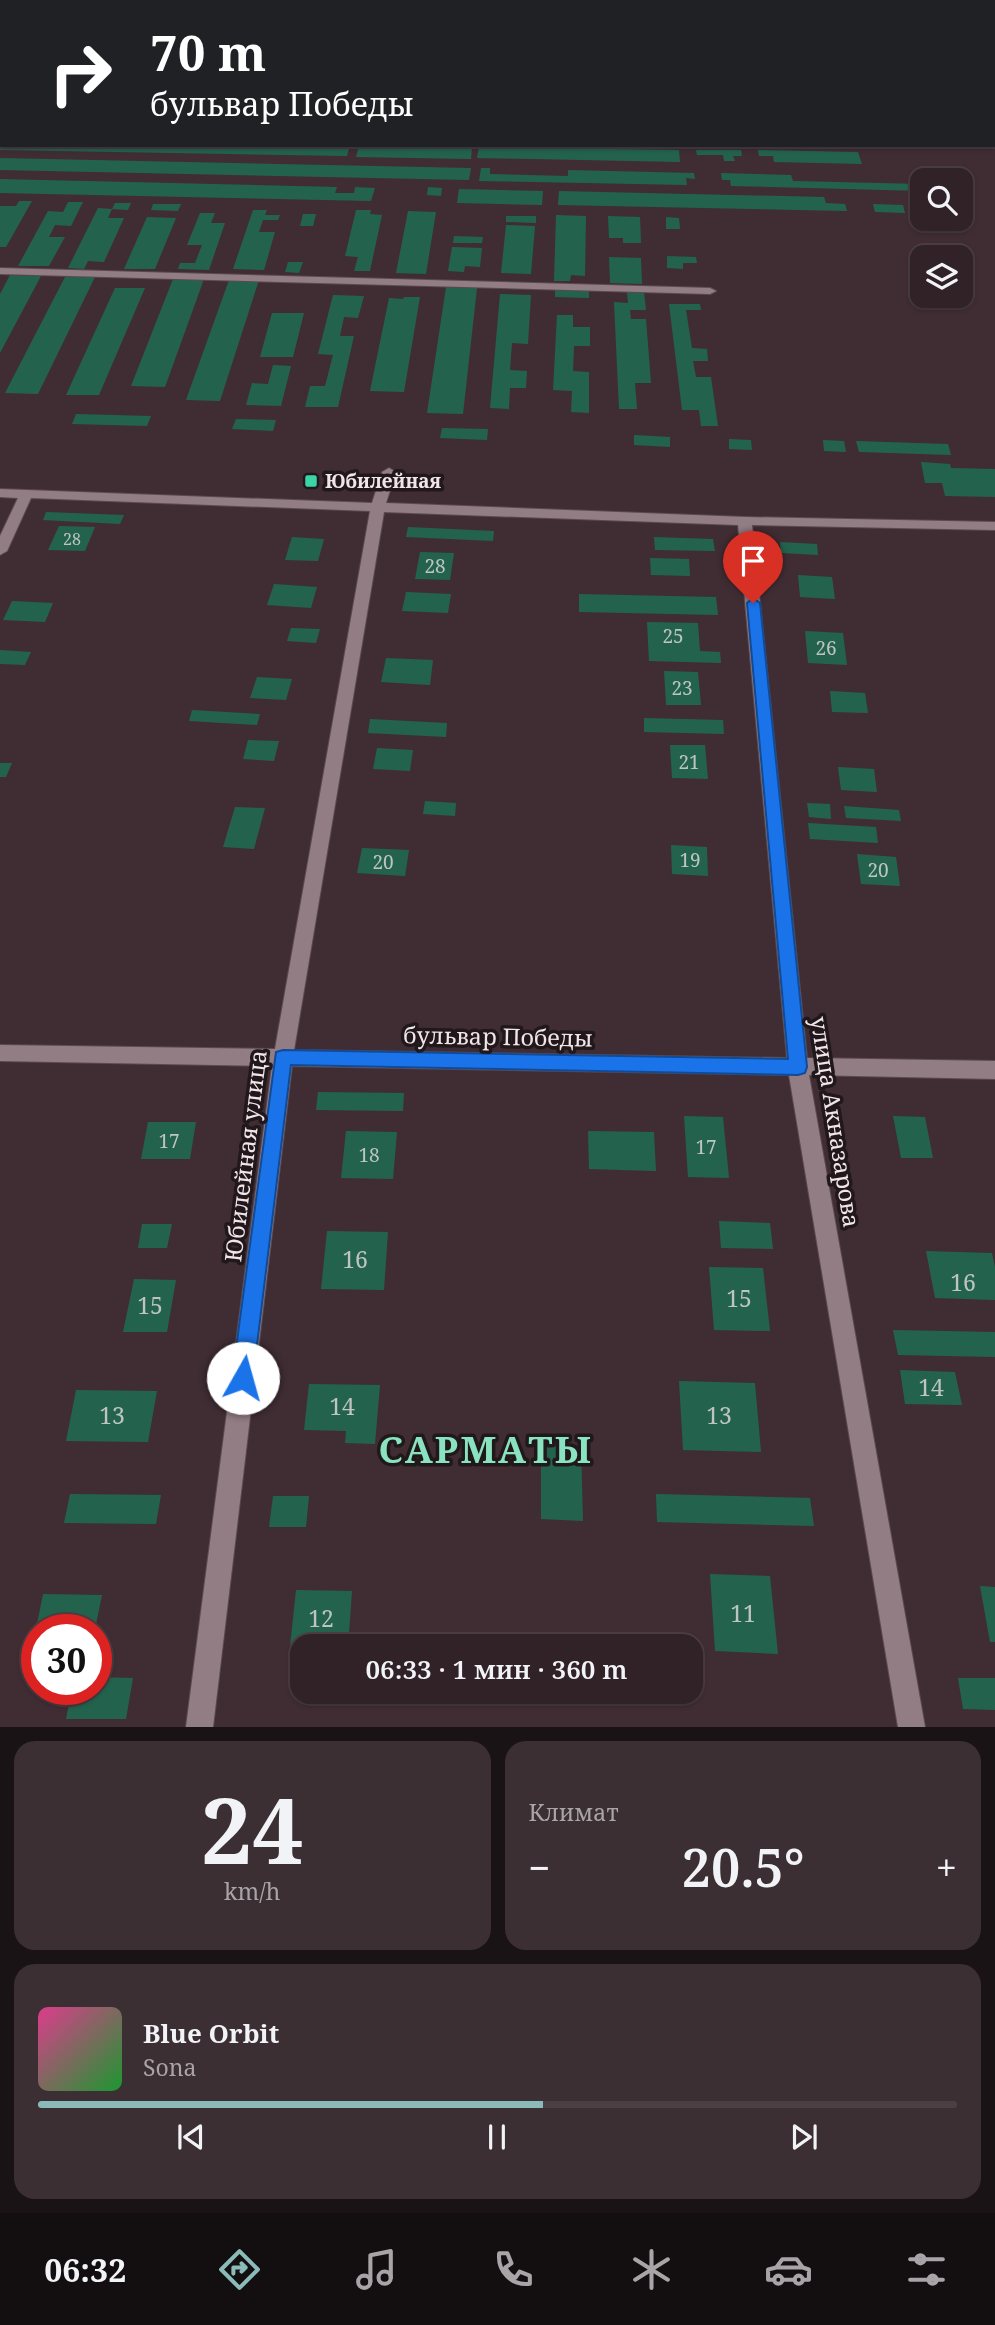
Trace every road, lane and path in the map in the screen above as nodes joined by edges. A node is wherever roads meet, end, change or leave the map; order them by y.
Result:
1 (0, 271) edge
2 (710, 291) dead end
3 (389, 472) dead end
4 (0, 493) edge
5 (26, 495) junction
6 (378, 506) junction
7 (745, 521) junction
8 (995, 526) edge
9 (0, 551) edge
10 (0, 1053) edge
11 (283, 1057) junction
12 (798, 1067) junction
13 (995, 1070) edge
14 (200, 1727) edge
15 (912, 1727) edge

1 - 2 street
3 - 6 street, Юбилейная улица
4 - 5 street
5 - 6 street
5 - 9 street
6 - 7 street
6 - 11 street, Юбилейная улица
7 - 8 street
7 - 12 street, улица Акназарова
10 - 11 street, бульвар Победы
11 - 12 street, бульвар Победы
11 - 14 street, Юбилейная улица
12 - 13 street, бульвар Победы
12 - 15 street, улица Акназарова

